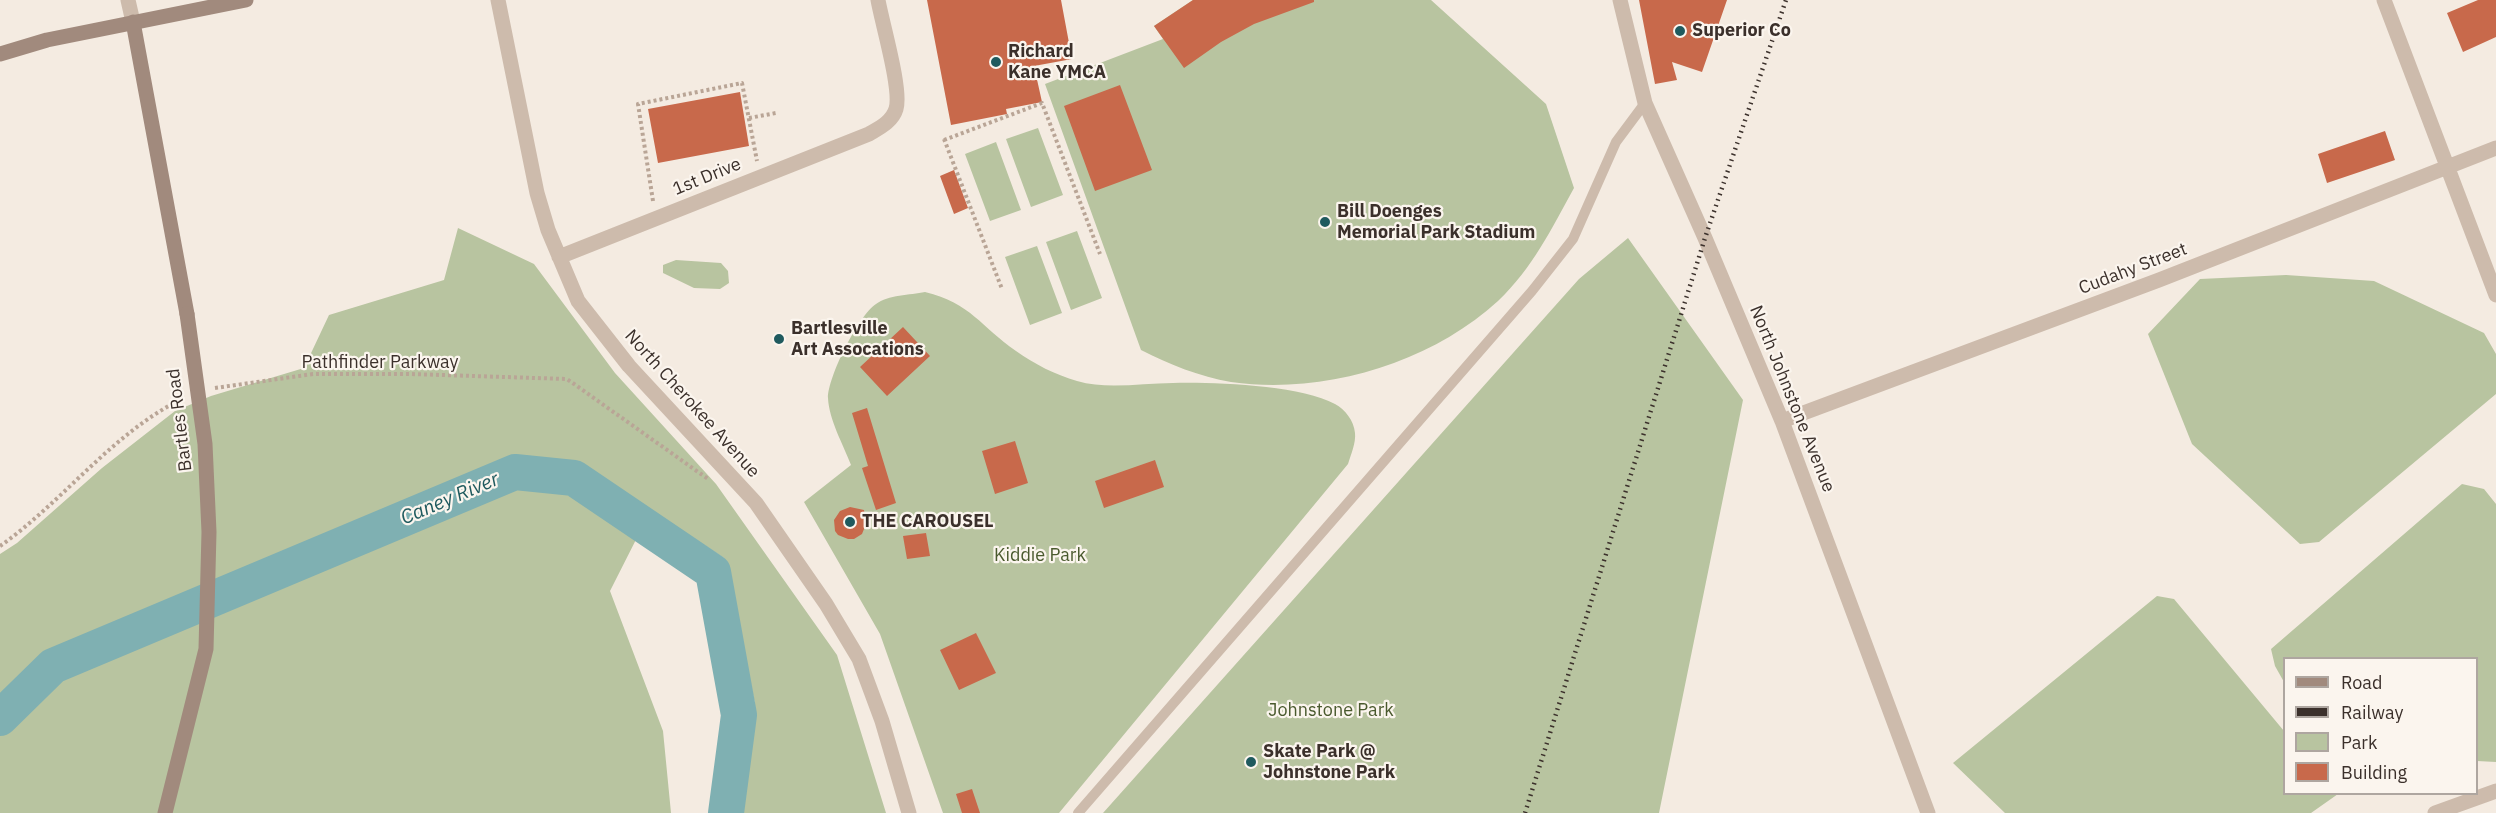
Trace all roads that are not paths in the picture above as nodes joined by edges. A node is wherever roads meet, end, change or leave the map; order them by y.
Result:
1 (128, 0) edge
2 (246, 0) edge
3 (498, 0) edge
4 (878, 0) edge
5 (1620, 0) edge
6 (2384, 0) edge
7 (133, 22) junction
8 (0, 54) edge
9 (1645, 104) junction
10 (2496, 148) edge
11 (2447, 166) junction
12 (559, 257) junction
13 (2496, 295) edge
14 (1782, 421) junction
15 (2496, 791) edge
16 (165, 813) edge
17 (909, 813) edge
18 (1078, 813) edge
19 (1928, 813) edge
20 (2434, 813) edge

1 - 7 street
2 - 7 main road
3 - 12 street, North Cherokee Avenue
4 - 12 street, 1st Drive
5 - 9 street, North Johnstone Avenue
6 - 11 street
7 - 8 main road
7 - 16 main road, Bartles Road, bridge
9 - 14 street, North Johnstone Avenue
9 - 18 lane
10 - 11 street, Cudahy Street
11 - 13 street
11 - 14 street, Cudahy Street
12 - 17 street, North Cherokee Avenue
14 - 19 street, North Johnstone Avenue
15 - 20 street

